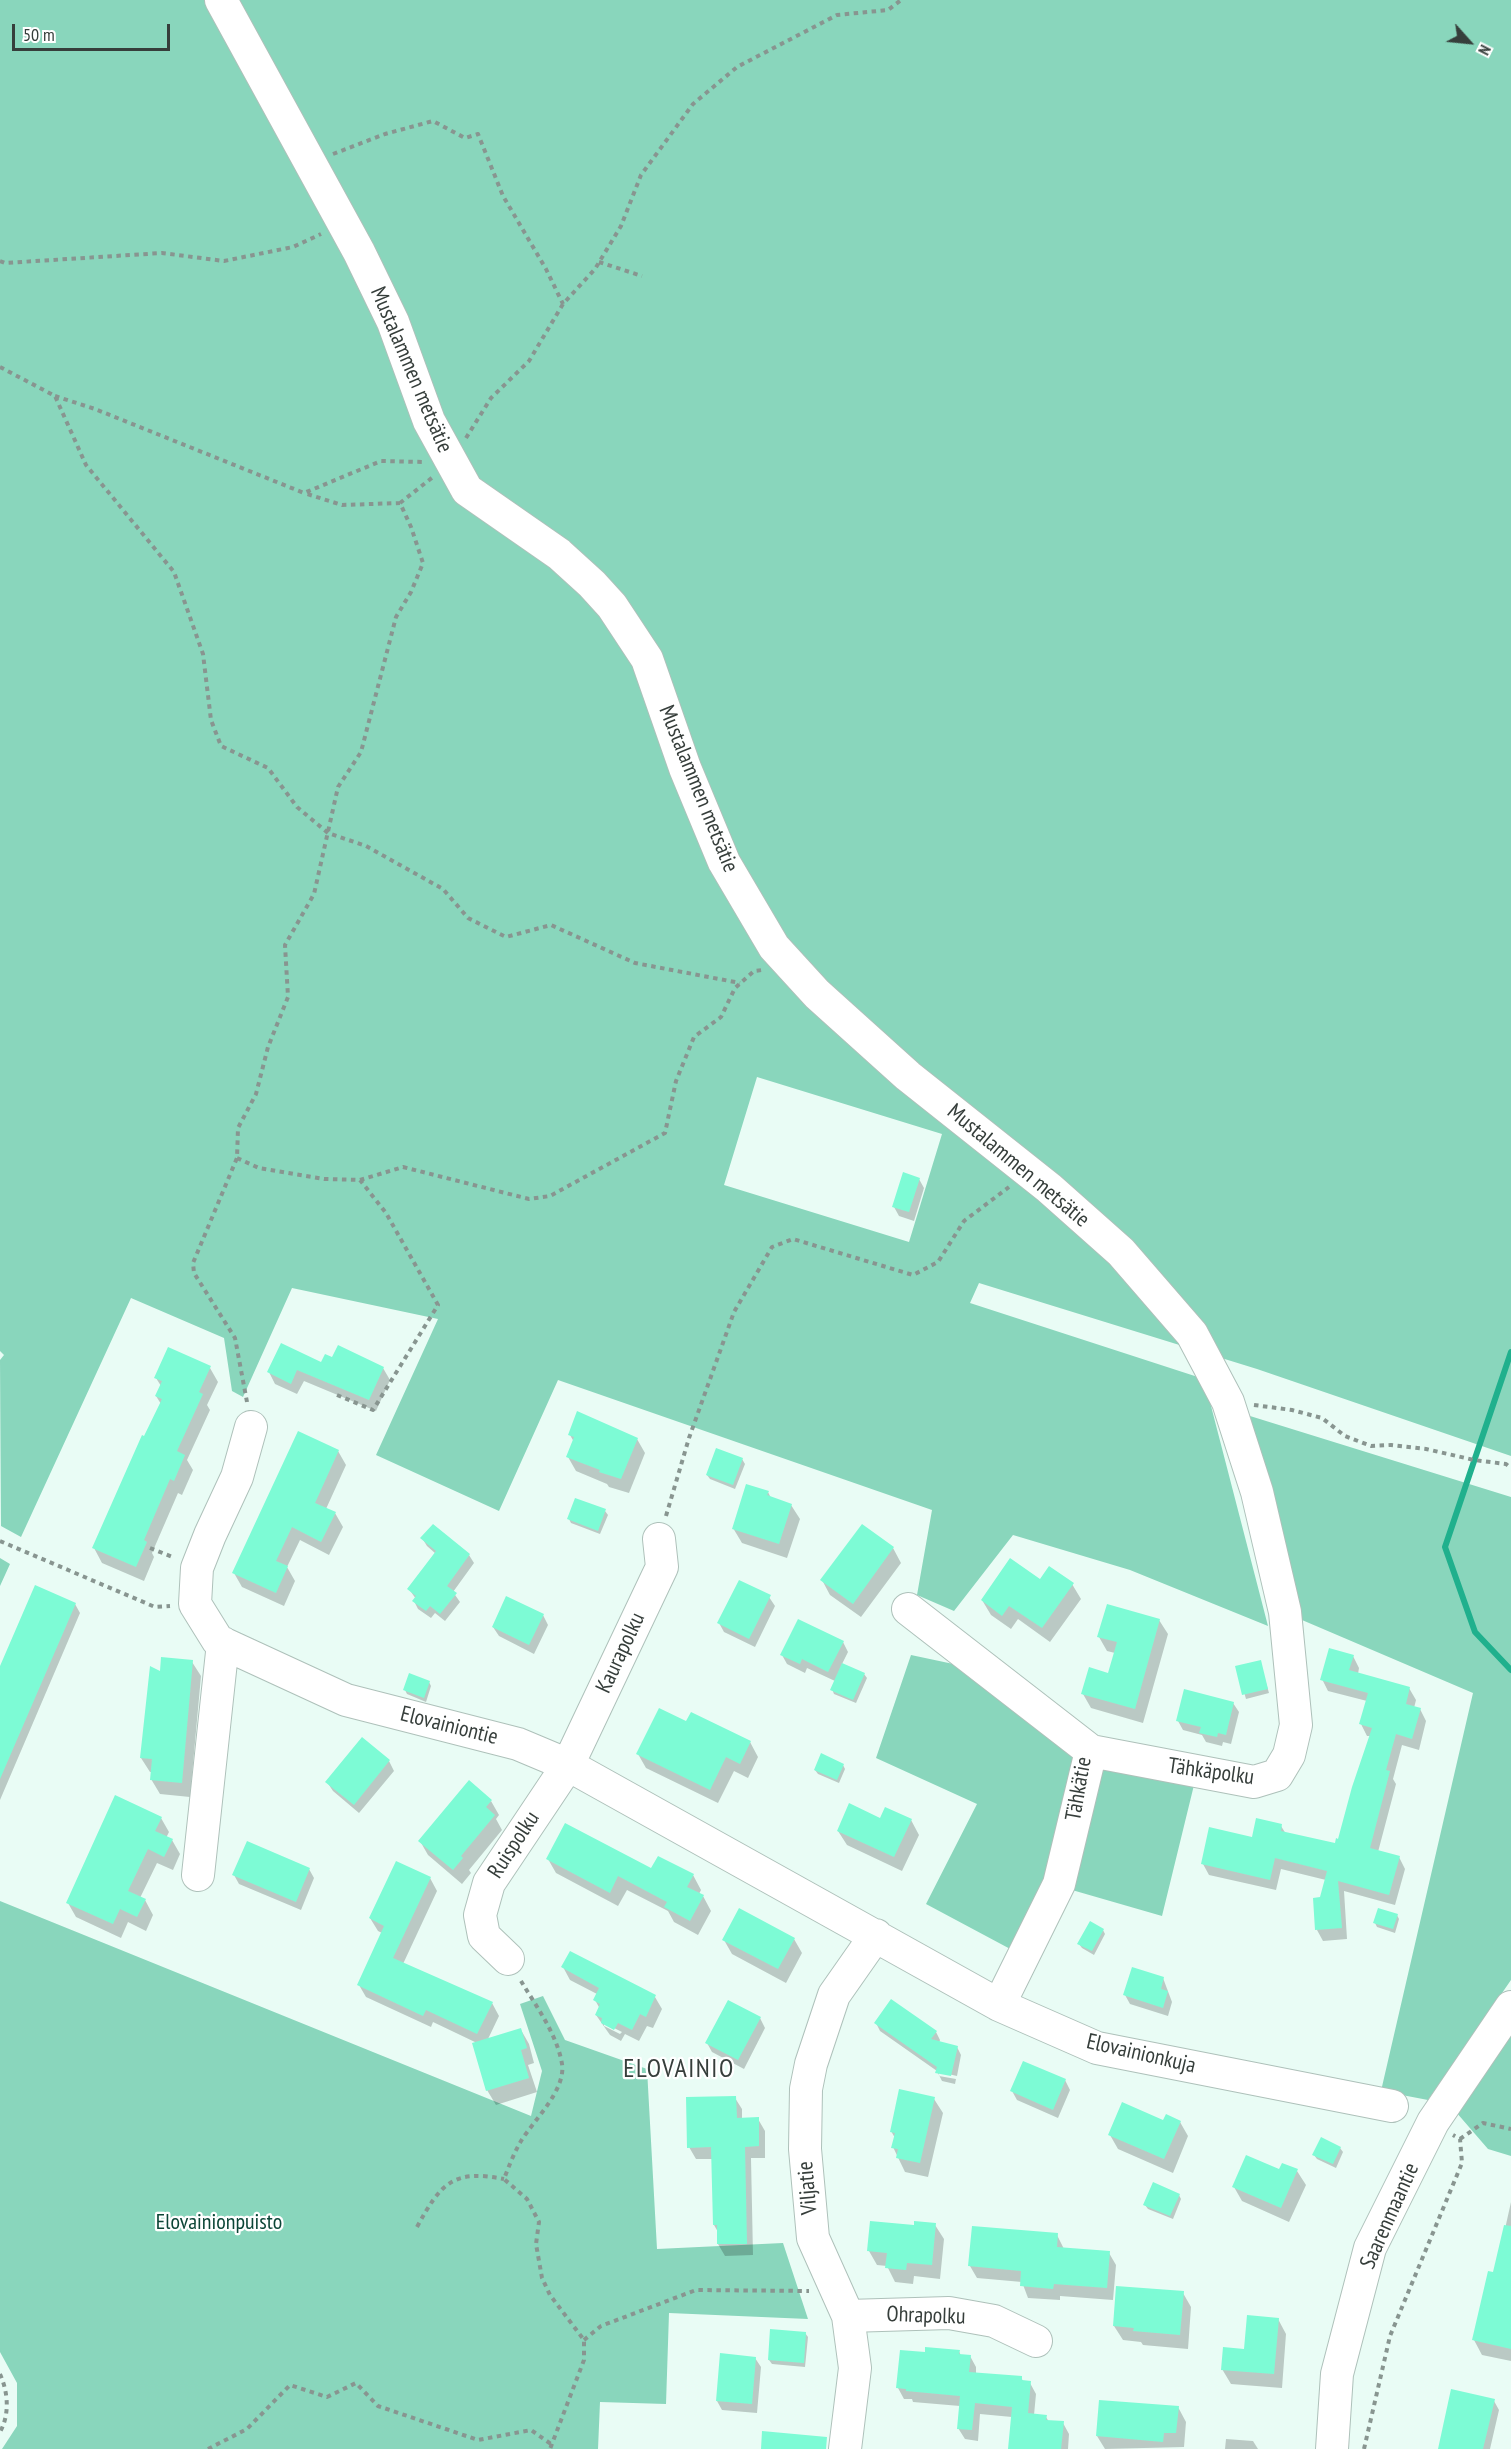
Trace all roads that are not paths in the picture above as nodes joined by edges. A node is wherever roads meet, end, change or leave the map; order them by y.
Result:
1 (221, 0) edge
2 (251, 1427) road end
3 (659, 1539) road end
4 (908, 1609) dead end
5 (223, 1643) junction
6 (1296, 1725) joint
7 (1091, 1752) junction
8 (568, 1765) junction
9 (198, 1875) dead end
10 (876, 1935) junction
11 (508, 1959) road end
12 (999, 2005) junction
13 (1511, 2007) edge
14 (1392, 2106) dead end
15 (848, 2316) junction
16 (1036, 2341) dead end
17 (845, 2449) edge
18 (1332, 2449) edge

1 - 6 street, Mustalammen metsätie
2 - 5 street, Elovainiontie
3 - 8 street, Kaurapolku
4 - 7 street, Tähkätie
5 - 8 street, Elovainiontie
5 - 9 street
6 - 7 street, Tähkäpolku
7 - 12 street, Tähkätie
8 - 10 street, Elovainiontie
8 - 11 street, Ruispolku
10 - 12 street, Elovainionkuja
10 - 15 street, Viljatie
12 - 14 street, Elovainionkuja
13 - 18 street, Saarenmaantie
15 - 16 street, Ohrapolku
15 - 17 street, Viljatie

